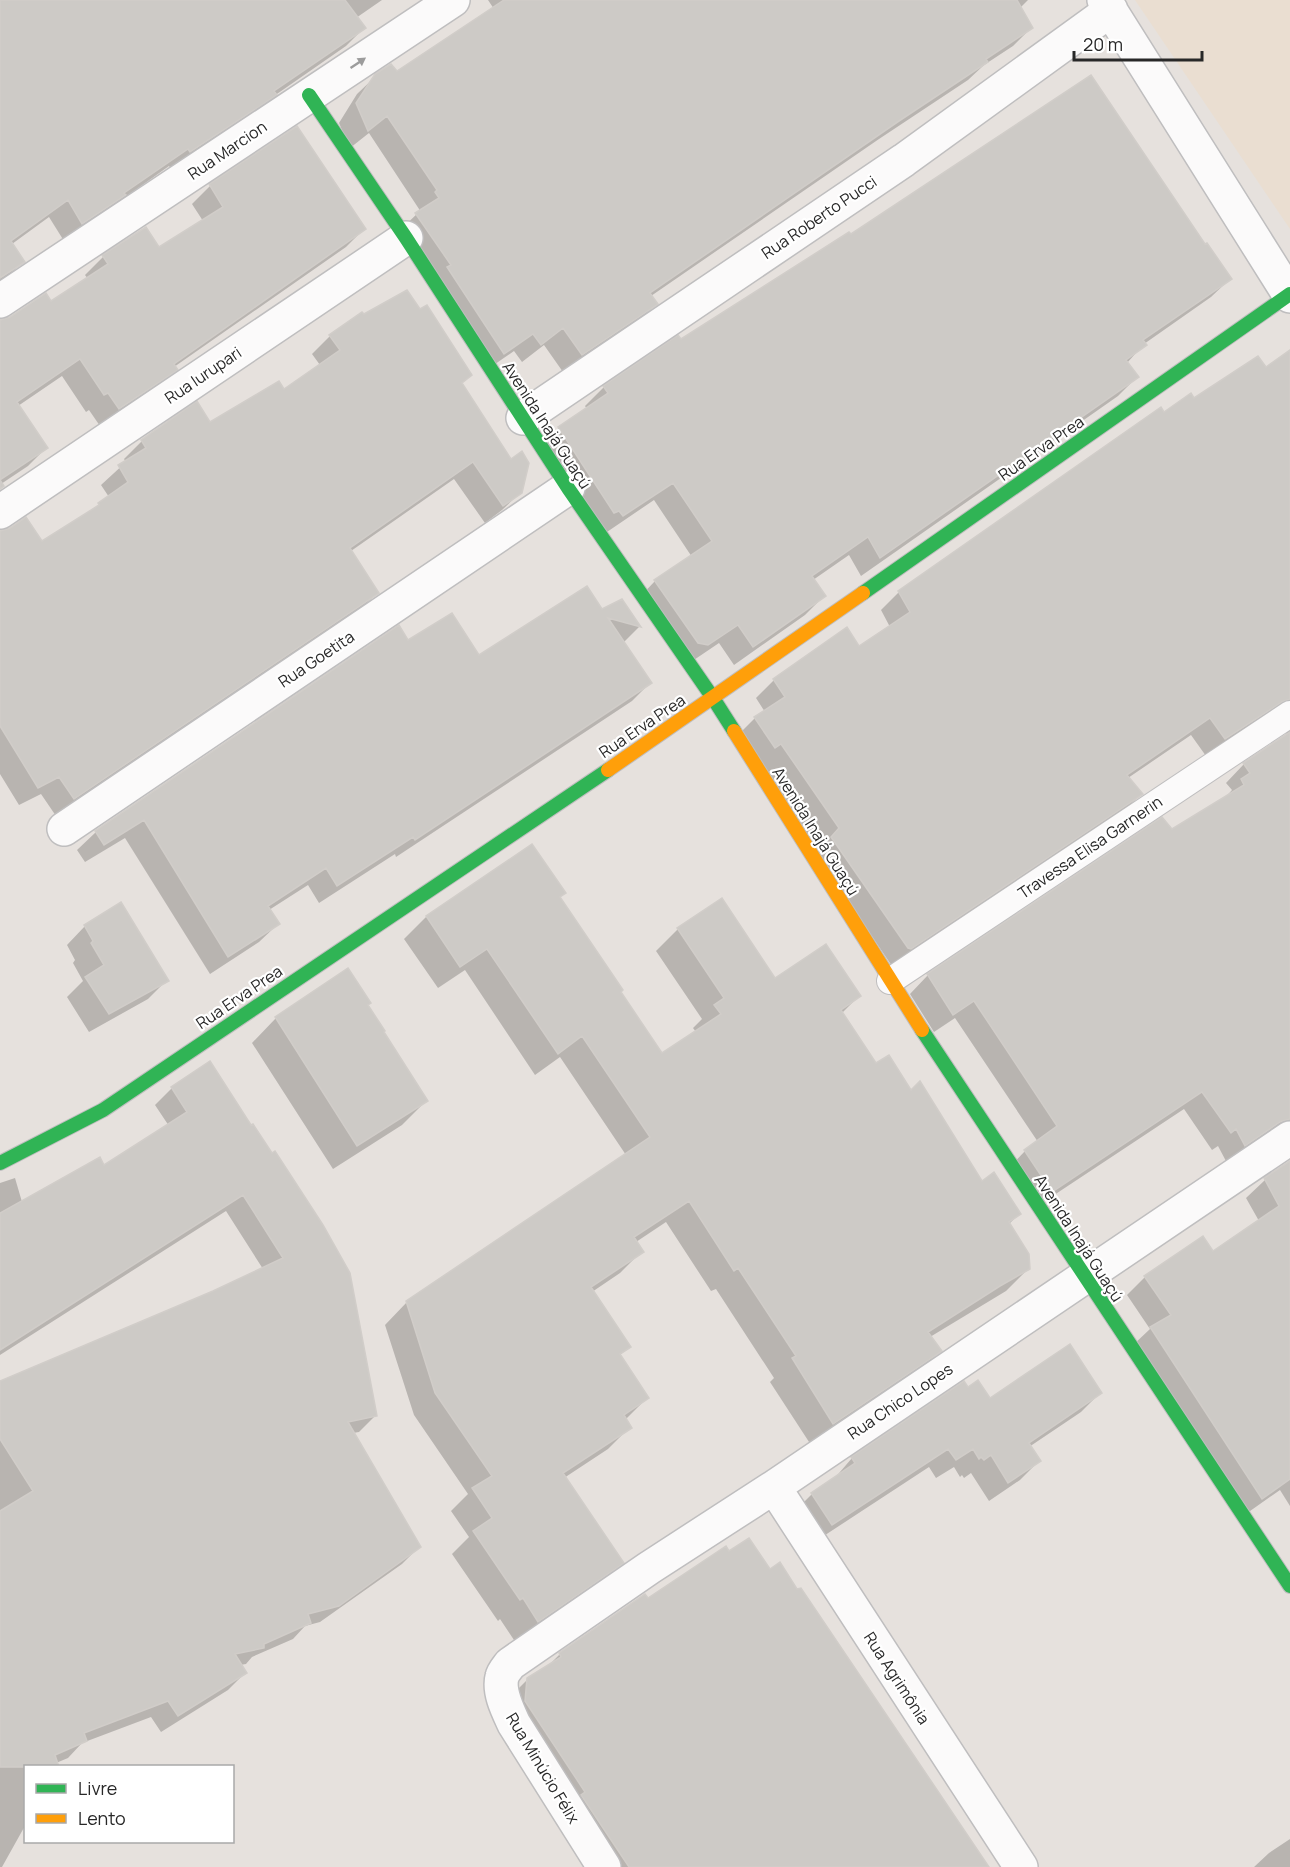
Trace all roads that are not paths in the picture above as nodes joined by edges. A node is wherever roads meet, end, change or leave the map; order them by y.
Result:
1 (453, 0) edge
2 (1108, 5) edge
3 (309, 95) junction
4 (406, 238) junction
5 (1290, 295) edge
6 (0, 301) edge
7 (523, 418) junction
8 (568, 488) junction
9 (0, 512) edge
10 (713, 698) junction
11 (1290, 714) edge
12 (64, 829) dead end
13 (890, 981) junction
14 (1290, 1138) edge
15 (0, 1163) edge
16 (1084, 1276) junction
17 (774, 1487) junction
18 (1285, 1566) edge
19 (510, 1664) joint
20 (604, 1867) edge
21 (1022, 1867) edge

3 -> 1 street, Rua Marcion
2 - 5 street
2 - 7 street, Rua Roberto Pucci
3 - 4 street, Avenida Inajá Guaçú
3 - 6 street, Rua Marcion
4 - 7 street, Avenida Inajá Guaçú
4 - 9 street, Rua Iurupari
5 - 10 street, Rua Erva Prea
7 - 8 street, Avenida Inajá Guaçú
8 - 10 street, Avenida Inajá Guaçú
8 - 12 street, Rua Goetita
10 - 13 street, Avenida Inajá Guaçú
10 - 15 street, Rua Erva Prea
11 - 13 lane, Travessa Elisa Garnerin
13 - 16 street, Avenida Inajá Guaçú
14 - 16 street, Rua Chico Lopes
16 - 17 street, Rua Chico Lopes
16 - 18 street, Avenida Inajá Guaçú
17 - 19 street, Rua Chico Lopes
17 - 21 street, Rua Agrimônia
19 - 20 street, Rua Minúcio Félix

